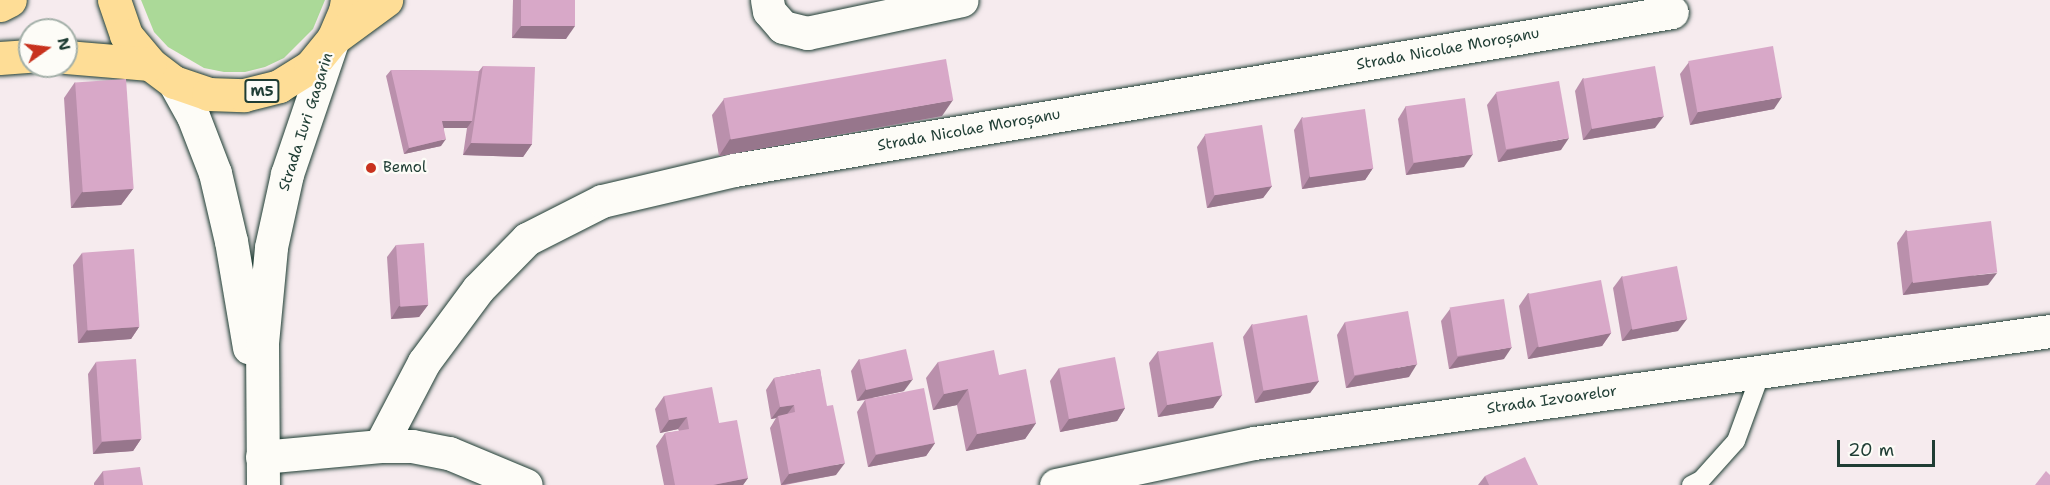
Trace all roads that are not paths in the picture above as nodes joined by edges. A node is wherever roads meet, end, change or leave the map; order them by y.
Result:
1 (10, 0) edge
2 (114, 0) edge
3 (347, 0) edge
4 (386, 0) edge
5 (767, 0) edge
6 (962, 0) edge
7 (0, 5) edge
8 (1672, 12) dead end
9 (333, 39) junction
10 (18, 57) edge
11 (0, 58) edge
12 (78, 59) edge
13 (162, 73) junction
14 (2050, 332) edge
15 (1762, 370) junction
16 (380, 446) junction
17 (263, 471) edge
18 (1172, 473) edge
19 (526, 485) edge
20 (1056, 485) edge
21 (1691, 485) edge

1 - 7 highway
2 - 13 highway
3 - 9 highway, M5
4 - 9 highway, M5
5 - 6 street
8 - 16 street, Strada Nicolae Moroșanu
9 - 13 highway, M5
9 - 17 street, Strada Iuri Gagarin
10 - 11 highway
12 - 13 highway, M5
13 - 17 street
14 - 15 street, Strada Izvoarelor
15 - 18 street, Strada Izvoarelor
15 - 21 lane
16 - 17 street
16 - 19 street
18 - 20 street, Strada Izvoarelor

